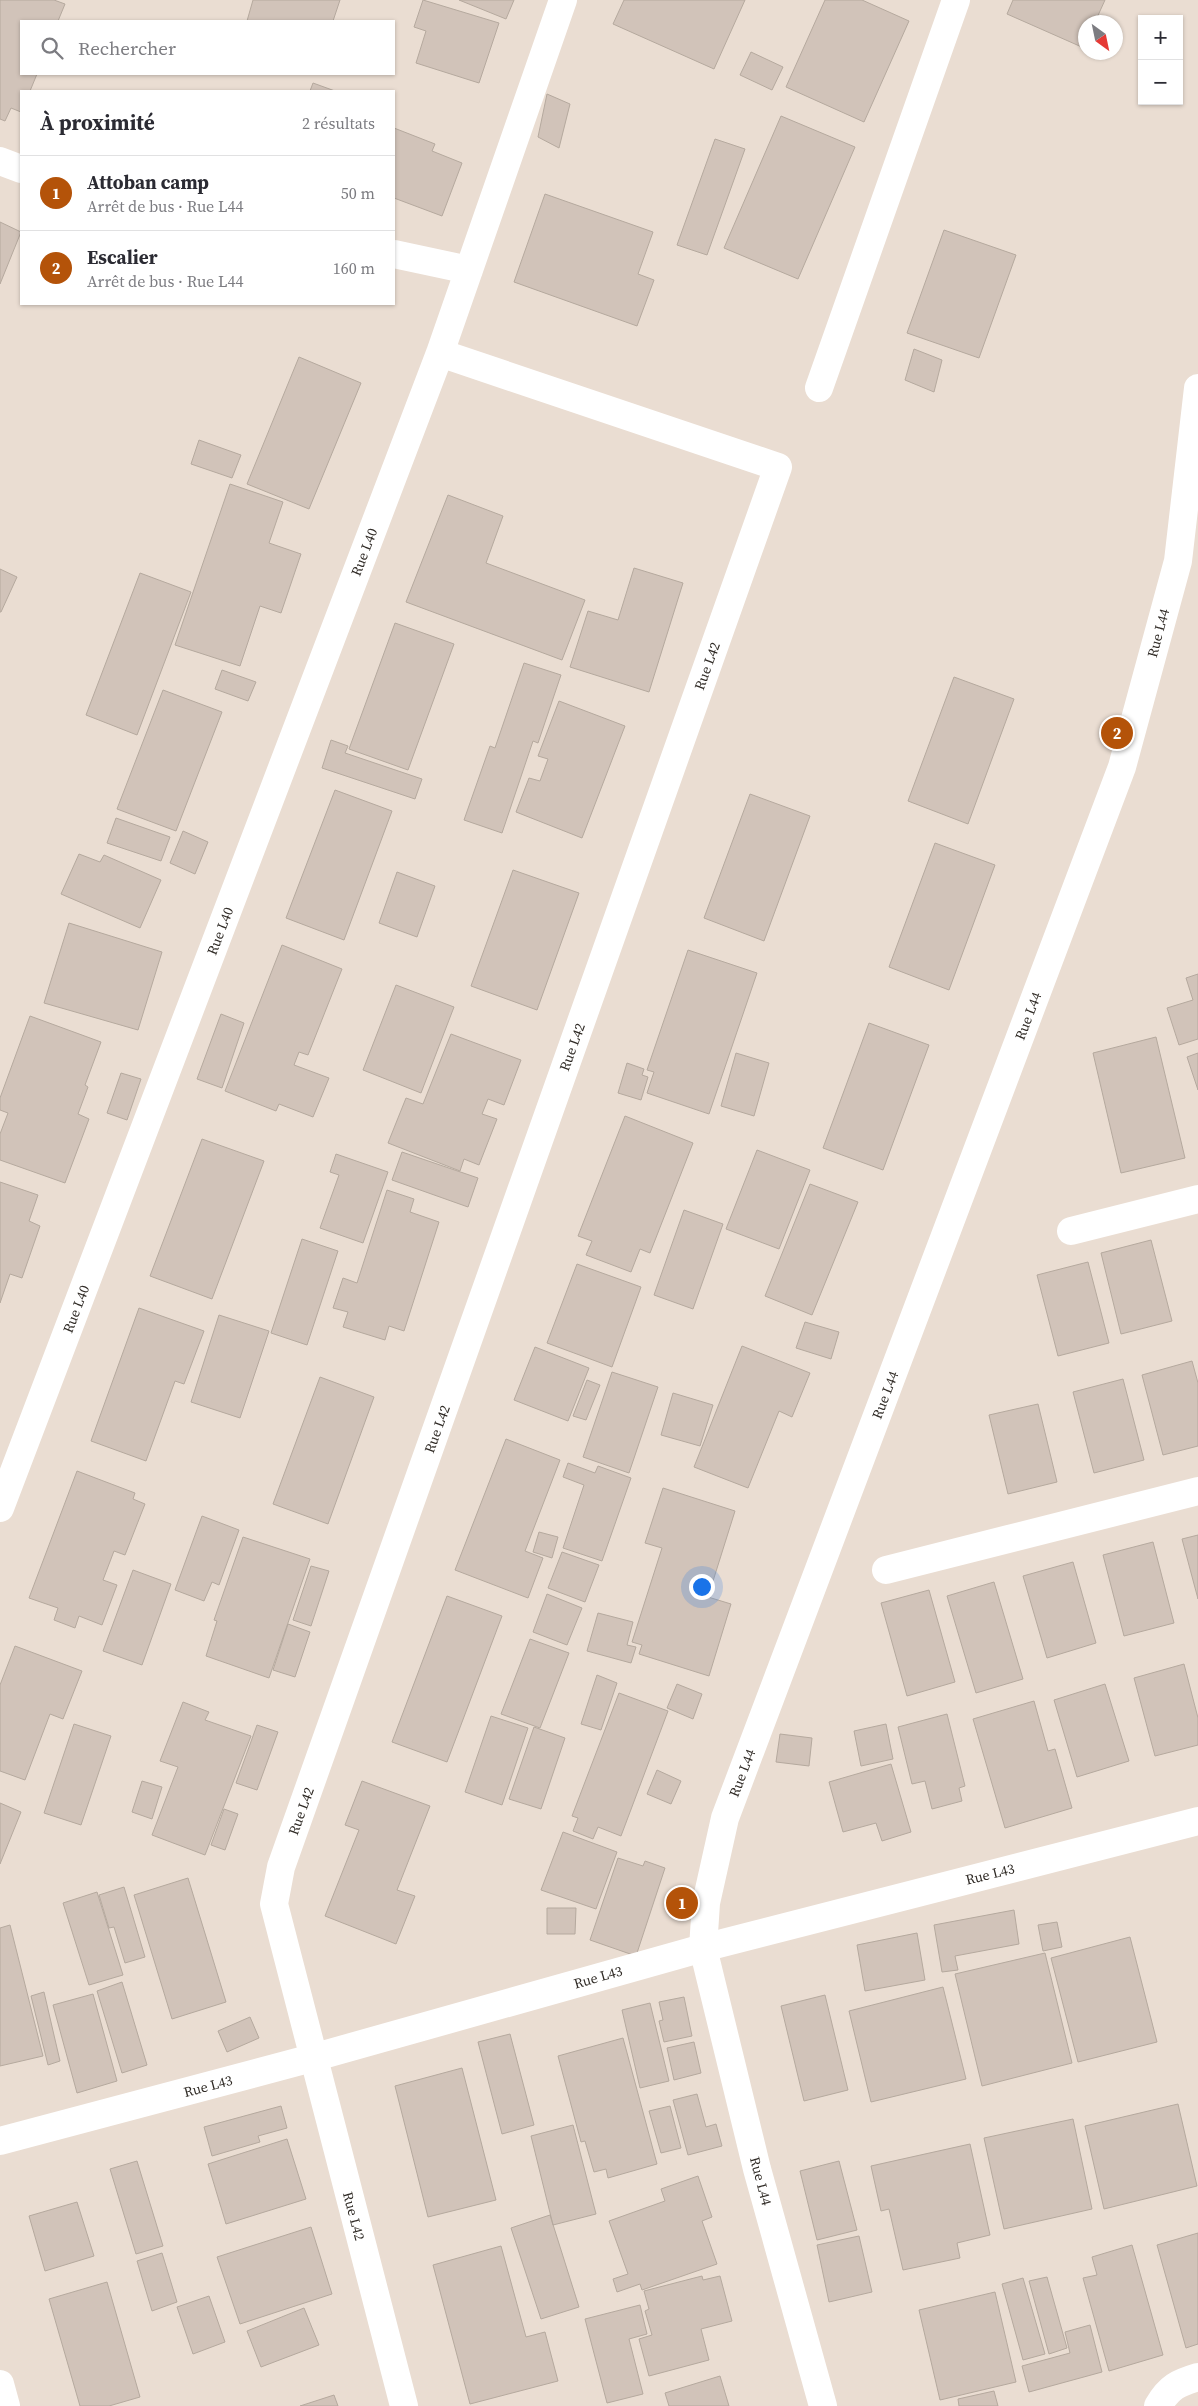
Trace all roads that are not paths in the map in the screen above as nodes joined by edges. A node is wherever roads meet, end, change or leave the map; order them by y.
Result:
1 (563, 0) edge
2 (956, 0) edge
3 (0, 161) edge
4 (20, 169) edge
5 (395, 254) edge
6 (469, 270) junction
7 (440, 353) junction
8 (819, 388) dead end
9 (1198, 388) edge
10 (1198, 1199) edge
11 (1071, 1231) dead end
12 (1198, 1491) edge
13 (0, 1508) edge
14 (886, 1570) dead end
15 (1198, 1821) edge
16 (703, 1948) junction
17 (312, 2058) junction
18 (0, 2141) edge
19 (1198, 2377) edge
20 (0, 2384) edge
21 (6, 2406) edge
22 (404, 2406) edge
23 (823, 2406) edge
24 (1158, 2406) edge

1 - 6 street, Rue L40
2 - 8 street
3 - 4 street
5 - 6 street
6 - 7 street, Rue L40
7 - 13 street, Rue L40
7 - 17 street, Rue L42
9 - 16 street, Rue L44
10 - 11 street
12 - 14 street
15 - 16 street, Rue L43
16 - 17 street, Rue L43
16 - 23 street, Rue L44
17 - 18 street, Rue L43
17 - 22 street, Rue L42
19 - 24 street
20 - 21 street

